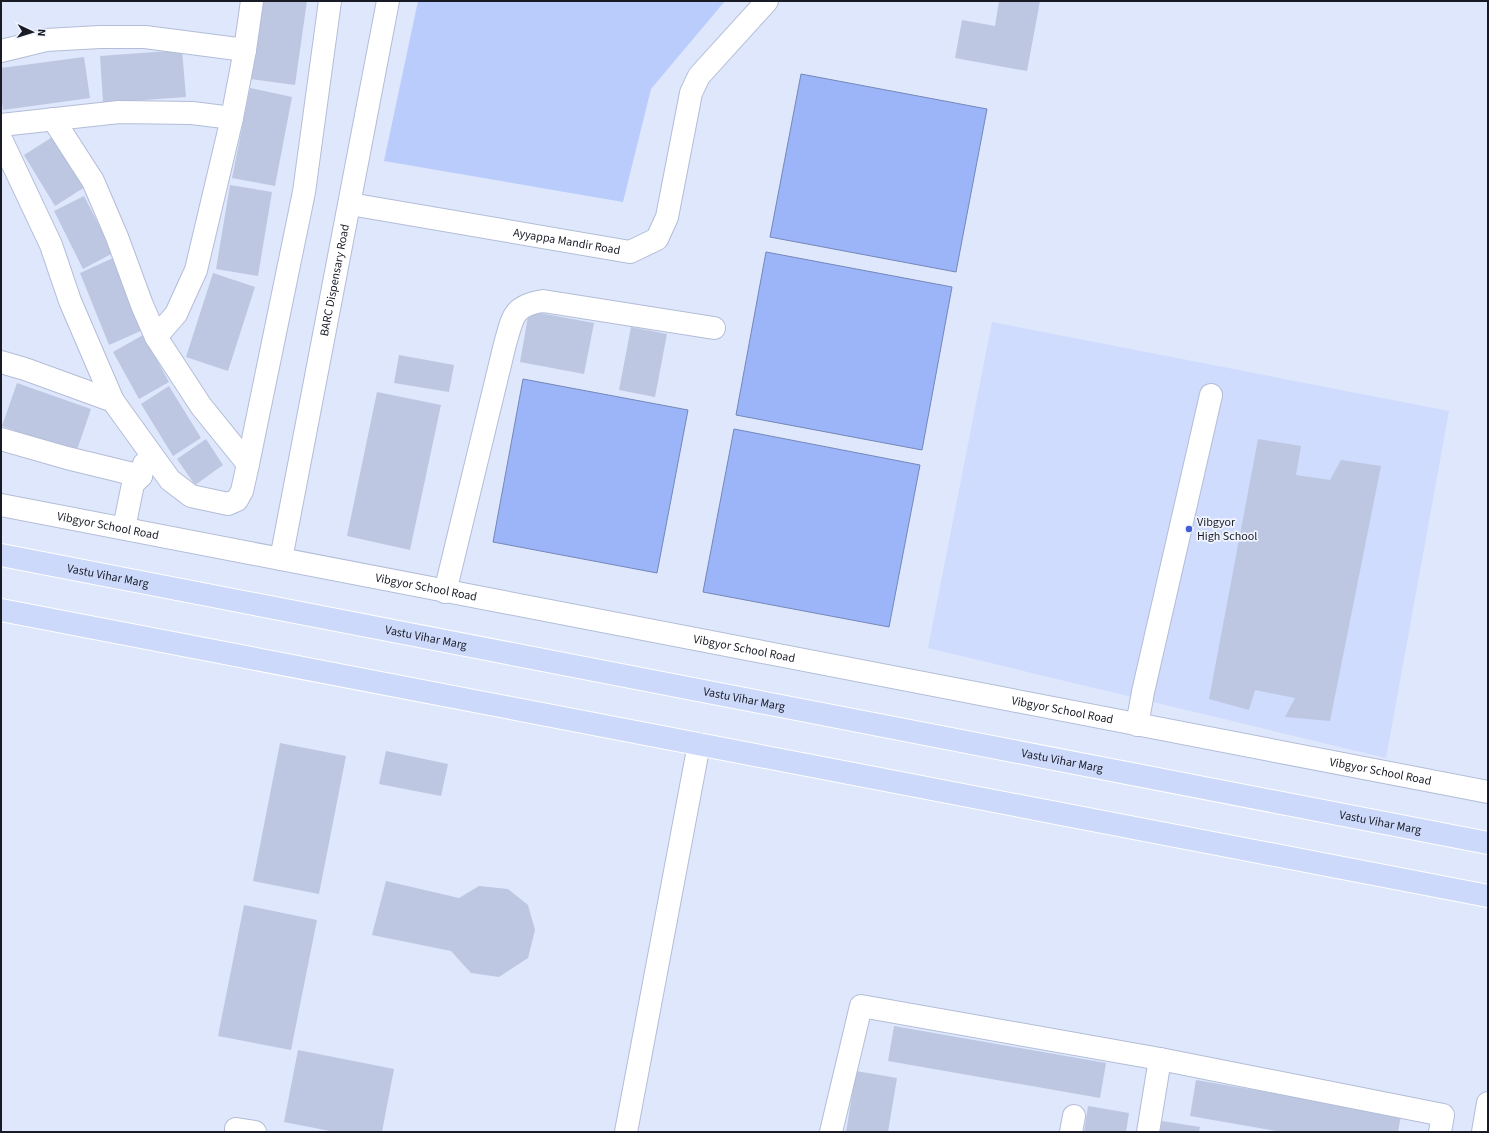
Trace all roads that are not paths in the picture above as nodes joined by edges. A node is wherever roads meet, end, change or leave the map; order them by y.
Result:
1 (252, 1) edge
2 (330, 1) edge
3 (388, 1) edge
4 (767, 1) edge
5 (1, 50) edge
6 (245, 50) junction
7 (232, 118) junction
8 (53, 120) junction
9 (1, 125) edge
10 (1, 139) edge
11 (350, 204) junction
12 (714, 328) dead end
13 (156, 337) junction
14 (1, 362) edge
15 (1211, 396) dead end
16 (113, 401) junction
17 (1, 439) edge
18 (148, 449) junction
19 (248, 464) junction
20 (142, 476) junction
21 (1, 505) edge
22 (130, 529) junction
23 (1, 556) edge
24 (280, 559) junction
25 (445, 592) junction
26 (1, 610) edge
27 (1137, 725) junction
28 (699, 744) junction
29 (1488, 792) edge
30 (1488, 843) edge
31 (1488, 896) edge
32 (1160, 1059) junction
33 (1488, 1103) edge
34 (626, 1132) edge
35 (831, 1132) edge
36 (1148, 1132) edge
37 (1440, 1132) edge
38 (1483, 1132) edge

1 - 6 street
2 - 19 street
3 - 11 street, BARC Dispensary Road
4 - 11 street, Ayyappa Mandir Road
5 - 6 street
6 - 7 street
7 - 8 street
7 - 13 street
8 - 9 street
8 - 13 street
10 - 16 street
11 - 24 street, BARC Dispensary Road
12 - 25 street
13 - 19 street
14 - 16 street
15 - 27 street
16 - 18 street
17 - 20 street
18 - 19 street
18 - 20 street
20 - 22 street
21 - 22 street, Vibgyor School Road
22 - 24 street, Vibgyor School Road
23 - 30 main road, Vastu Vihar Marg
24 - 25 street, Vibgyor School Road
25 - 27 street, Vibgyor School Road
26 - 28 main road
27 - 29 street, Vibgyor School Road
28 - 31 main road
28 - 34 street
32 - 35 street
32 - 36 street
32 - 37 street
33 - 38 street

